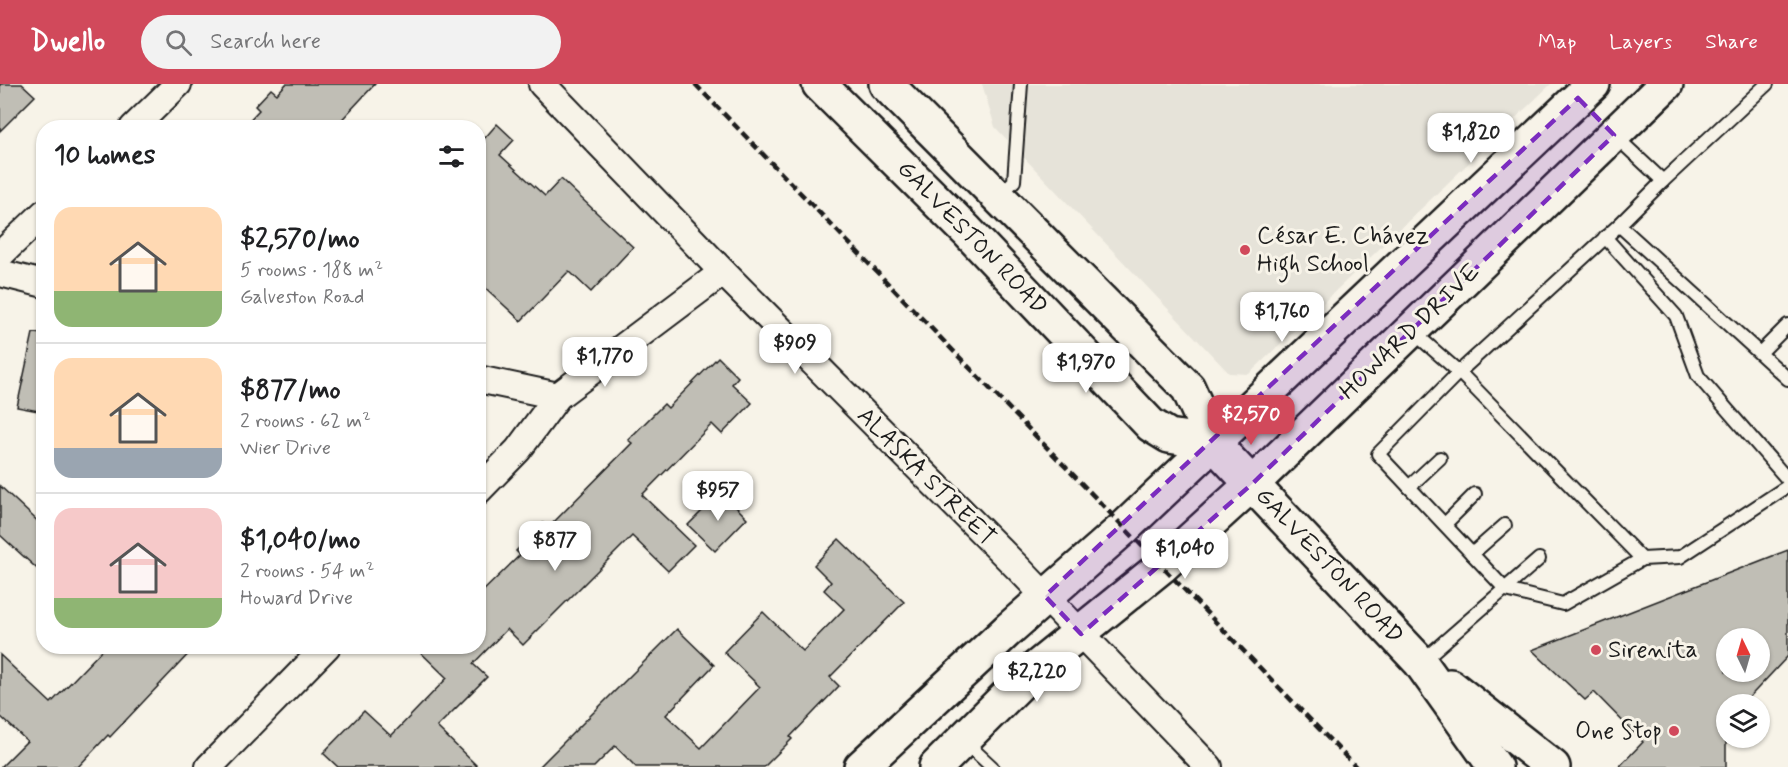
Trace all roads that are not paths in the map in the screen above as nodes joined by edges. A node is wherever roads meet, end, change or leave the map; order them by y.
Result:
1 (178, 84) edge
2 (542, 84) edge
3 (819, 84) edge
4 (869, 84) edge
5 (886, 84) edge
6 (1020, 84) edge
7 (1666, 84) edge
8 (1767, 84) edge
9 (1585, 91) edge
10 (844, 109) junction
11 (141, 120) edge
12 (1614, 135) junction
13 (1663, 181) junction
14 (999, 196) junction
15 (36, 221) edge
16 (1619, 225) junction
17 (1605, 237) junction
18 (0, 255) edge
19 (723, 272) junction
20 (0, 273) edge
21 (36, 282) edge
22 (1788, 325) edge
23 (1411, 331) junction
24 (1760, 353) junction
25 (1459, 372) junction
26 (1788, 379) edge
27 (486, 381) edge
28 (558, 396) junction
29 (1213, 443) junction
30 (1440, 458) dead end
31 (1788, 480) edge
32 (486, 483) edge
33 (1252, 484) junction
34 (1788, 486) edge
35 (1409, 487) junction
36 (1475, 494) dead end
37 (1445, 524) junction
38 (1505, 525) dead end
39 (1472, 554) junction
40 (1539, 559) dead end
41 (1642, 559) junction
42 (1506, 590) junction
43 (1045, 596) junction
44 (1081, 634) junction
45 (319, 654) edge
46 (1420, 662) junction
47 (964, 741) junction
48 (209, 767) edge
49 (861, 767) edge
50 (936, 767) edge
51 (992, 767) edge
52 (1208, 767) edge
53 (1495, 767) edge
54 (1553, 767) edge

1 - 11 street
2 - 19 street, ALASKA STREET
3 - 10 main road, GALVESTON ROAD
4 - 10 main road
5 - 14 main road, GALVESTON ROAD
6 - 14 lane
7 - 12 main road, HOWARD DRIVE
8 - 13 lane
9 - 12 main road
9 - 29 main road
10 - 29 main road, GALVESTON ROAD
12 - 13 lane
12 - 23 main road, HOWARD DRIVE
13 - 16 lane
14 - 29 main road, GALVESTON ROAD
15 - 18 street
16 - 17 lane
16 - 24 lane
17 - 25 lane
17 - 31 lane
19 - 28 street
19 - 43 street, ALASKA STREET
20 - 21 street
22 - 24 lane
23 - 25 lane
23 - 33 main road, HOWARD DRIVE
24 - 26 lane
25 - 35 lane
25 - 41 lane
27 - 28 street
28 - 32 street
29 - 33 main road, GALVESTON ROAD
29 - 43 main road
30 - 35 lane
33 - 44 main road, HOWARD DRIVE
33 - 46 main road, GALVESTON ROAD
34 - 41 lane
35 - 37 lane
36 - 37 lane
37 - 39 lane
38 - 39 lane
39 - 42 lane
40 - 42 lane
41 - 42 lane
42 - 46 lane
43 - 44 street, ALASKA STREET
43 - 49 main road
44 - 47 main road, HOWARD DRIVE
44 - 52 street, ALASKA STREET
45 - 48 street
46 - 53 main road, GALVESTON ROAD
46 - 54 main road, GALVESTON ROAD
47 - 50 main road, HOWARD DRIVE
47 - 51 lane

